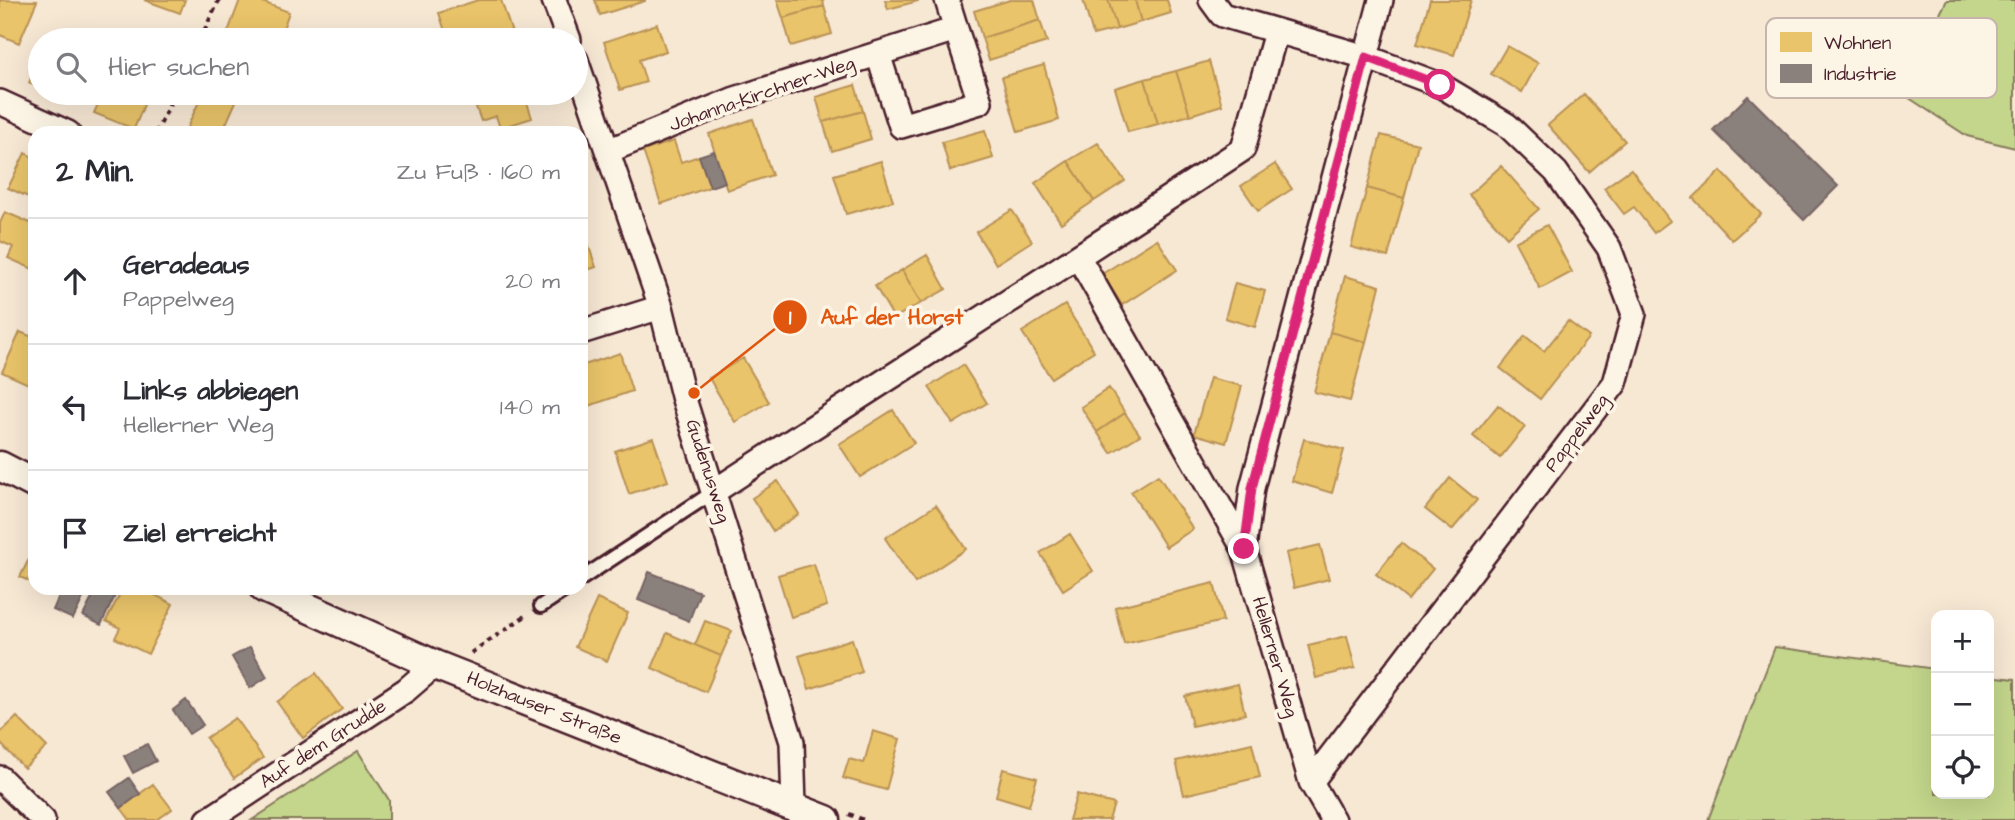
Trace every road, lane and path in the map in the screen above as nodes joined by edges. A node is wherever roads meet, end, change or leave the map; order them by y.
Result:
1 (219, 0) edge
2 (554, 0) edge
3 (947, 0) edge
4 (1211, 0) edge
5 (1381, 0) edge
6 (206, 28) edge
7 (564, 28) edge
8 (957, 29) junction
9 (1276, 32) junction
10 (878, 54) junction
11 (1366, 57) junction
12 (588, 94) edge
13 (0, 102) edge
14 (169, 105) edge
15 (53, 126) edge
16 (159, 126) edge
17 (608, 151) junction
18 (1079, 258) junction
19 (660, 307) junction
20 (588, 330) edge
21 (0, 466) edge
22 (28, 480) edge
23 (715, 491) junction
24 (1244, 549) junction
25 (588, 574) edge
26 (280, 595) edge
27 (558, 595) edge
28 (541, 606) joint
29 (435, 665) junction
30 (0, 778) edge
31 (1311, 782) junction
32 (794, 806) junction
33 (43, 820) edge
34 (208, 820) edge
35 (826, 820) edge
36 (1333, 820) edge

1 - 6 path
2 - 7 street
3 - 8 street, Johanna-Kirchner-Weg
4 - 9 street, Pappelweg
5 - 11 street, Hellerner Weg
8 - 10 street, Johanna-Kirchner-Weg
8 - 10 street, Johanna-Kirchner-Weg
9 - 11 street, Pappelweg
9 - 18 street
10 - 17 street, Johanna-Kirchner-Weg
11 - 24 street, Hellerner Weg
11 - 31 street, Pappelweg
12 - 17 street, Gudenusweg
13 - 15 street
14 - 16 path
17 - 19 street, Gudenusweg
18 - 23 street
18 - 24 street
19 - 20 street
19 - 23 street, Gudenusweg
21 - 22 street
23 - 25 lane
23 - 32 street, Gudenusweg
24 - 31 street, Hellerner Weg
26 - 29 street, Holzhauser Straße
27 - 28 lane
28 - 29 path
29 - 32 street, Holzhauser Straße
29 - 34 street, Auf dem Grudde
30 - 33 street
31 - 36 street, Hellerner Weg
32 - 35 street, Holzhauser Straße

